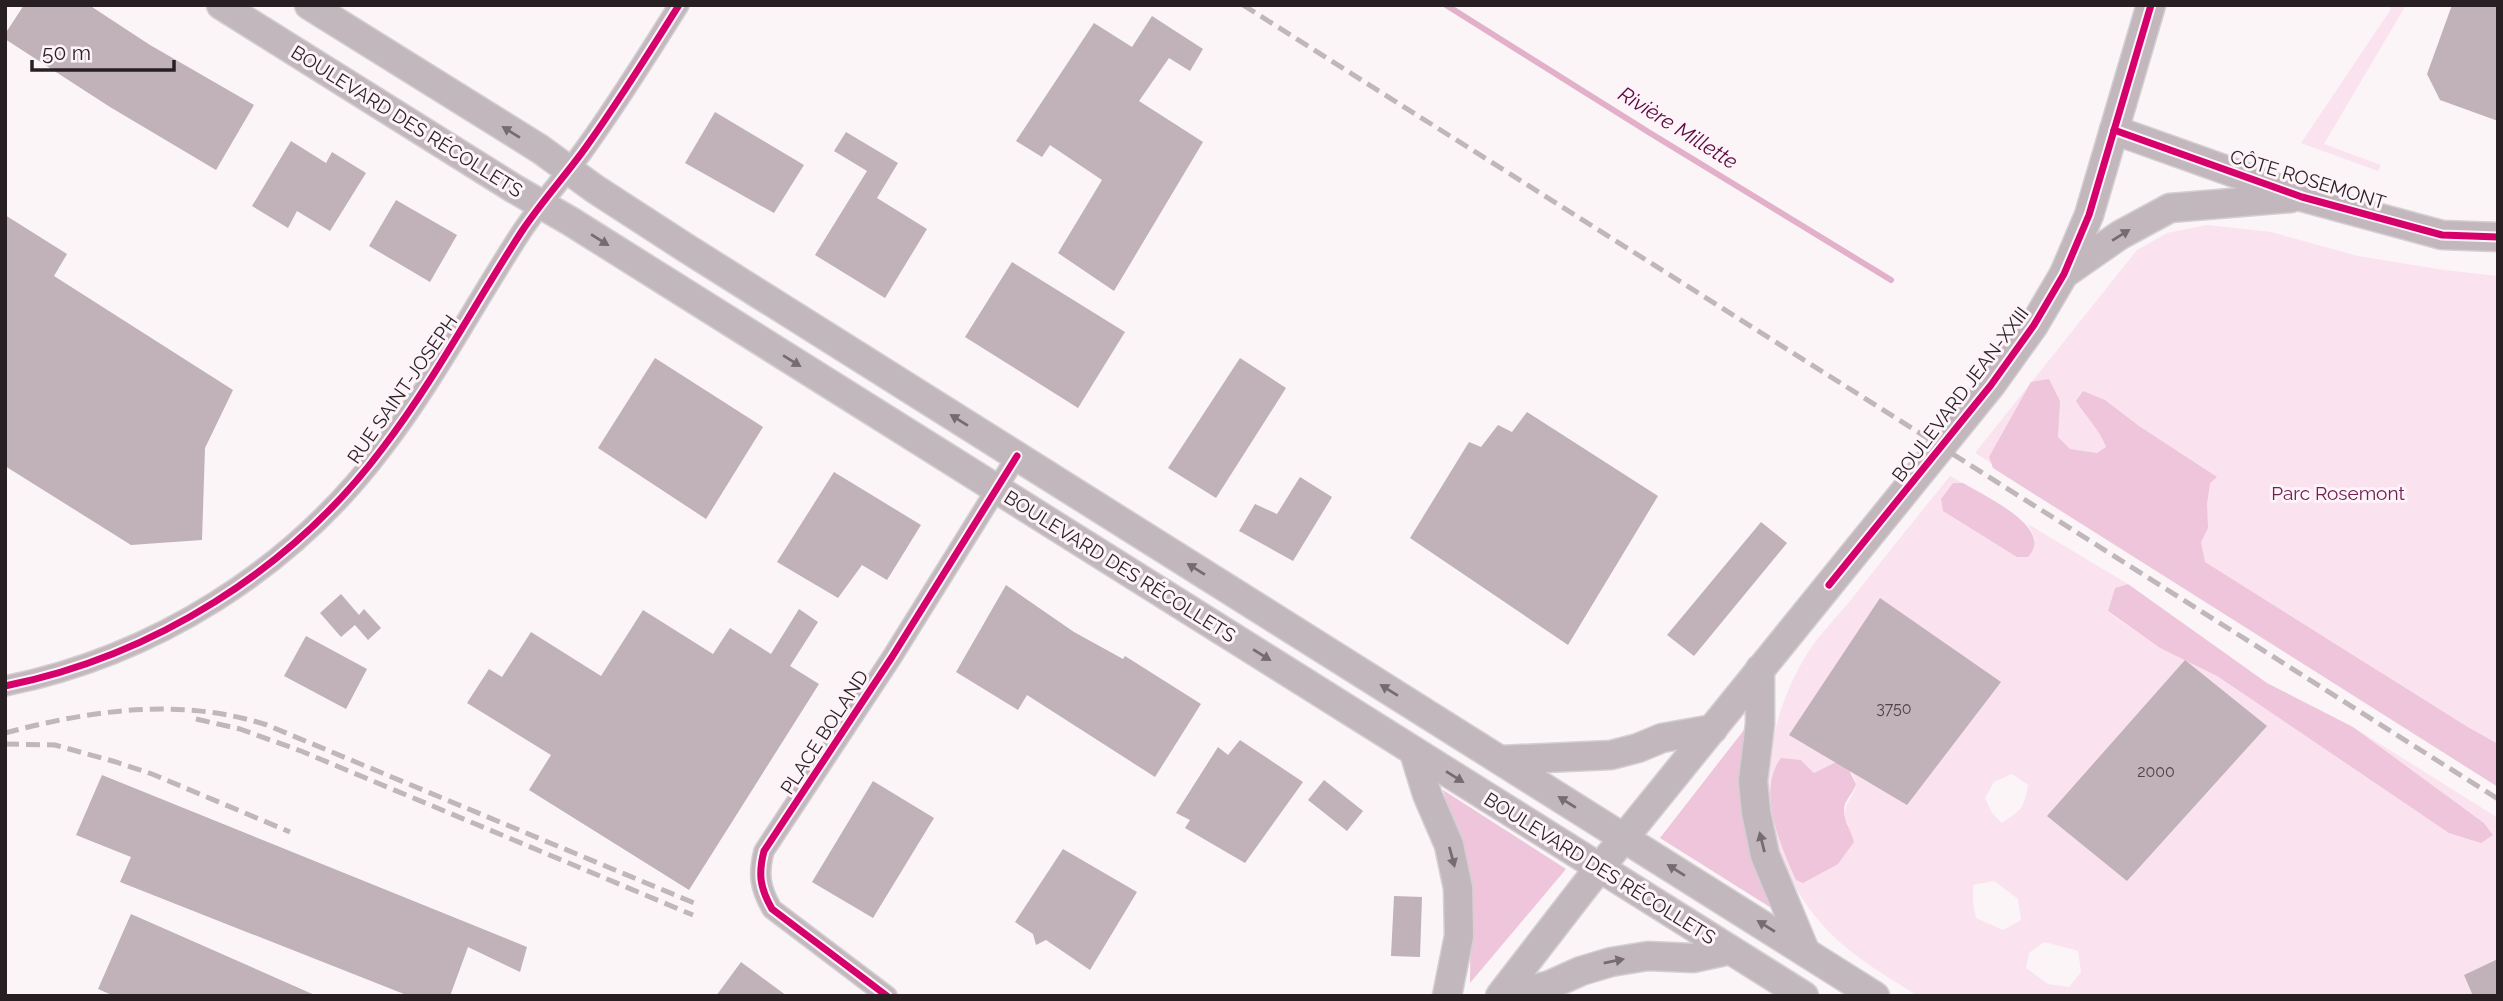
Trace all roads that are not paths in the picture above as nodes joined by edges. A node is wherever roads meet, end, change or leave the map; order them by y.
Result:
1 (221, 5) edge
2 (309, 5) edge
3 (679, 5) edge
4 (2151, 5) edge
5 (2114, 130) junction
6 (568, 169) junction
7 (2302, 197) junction
8 (541, 204) junction
9 (2498, 237) edge
10 (2064, 274) junction
11 (1017, 456) junction
12 (996, 489) junction
13 (1760, 669) junction
14 (5, 686) edge
15 (1713, 729) junction
16 (1414, 752) junction
17 (1501, 760) junction
18 (1625, 839) junction
19 (1600, 867) junction
20 (1730, 950) junction
21 (1805, 951) junction
22 (887, 996) edge
23 (1447, 996) edge
24 (1500, 996) edge
25 (1506, 996) edge
26 (1804, 996) edge
27 (1875, 996) edge

1 - 8 main road, BOULEVARD DES RÉCOLLETS
6 -> 2 main road, BOULEVARD DES RÉCOLLETS
3 - 6 street, RUE SAINT-JOSEPH
4 - 5 main road, BOULEVARD JEAN-XXIII
5 - 7 main road, CÔTE ROSEMONT
5 - 10 main road, BOULEVARD JEAN-XXIII
6 - 8 street, RUE SAINT-JOSEPH
11 -> 6 main road, BOULEVARD DES RÉCOLLETS
7 - 9 main road, CÔTE ROSEMONT
10 -> 7 main road
8 -> 12 main road, BOULEVARD DES RÉCOLLETS
8 - 14 street, RUE SAINT-JOSEPH
10 - 13 main road, BOULEVARD JEAN-XXIII
11 - 12 street, PLACE BOLAND
17 -> 11 main road, BOULEVARD DES RÉCOLLETS
12 -> 16 main road, BOULEVARD DES RÉCOLLETS
12 - 22 street, PLACE BOLAND
13 - 15 main road, BOULEVARD JEAN-XXIII
21 -> 13 main road
15 - 17 main road
15 - 18 main road, BOULEVARD JEAN-XXIII
16 -> 19 main road, BOULEVARD DES RÉCOLLETS
16 -> 23 main road
18 -> 17 main road, BOULEVARD DES RÉCOLLETS
18 - 19 main road, BOULEVARD JEAN-XXIII
21 -> 18 main road, BOULEVARD DES RÉCOLLETS
19 - 20 main road, BOULEVARD DES RÉCOLLETS
19 - 24 main road, BOULEVARD JEAN-XXIII
25 -> 20 main road
20 - 26 main road, BOULEVARD DES RÉCOLLETS
21 - 27 main road, BOULEVARD DES RÉCOLLETS

